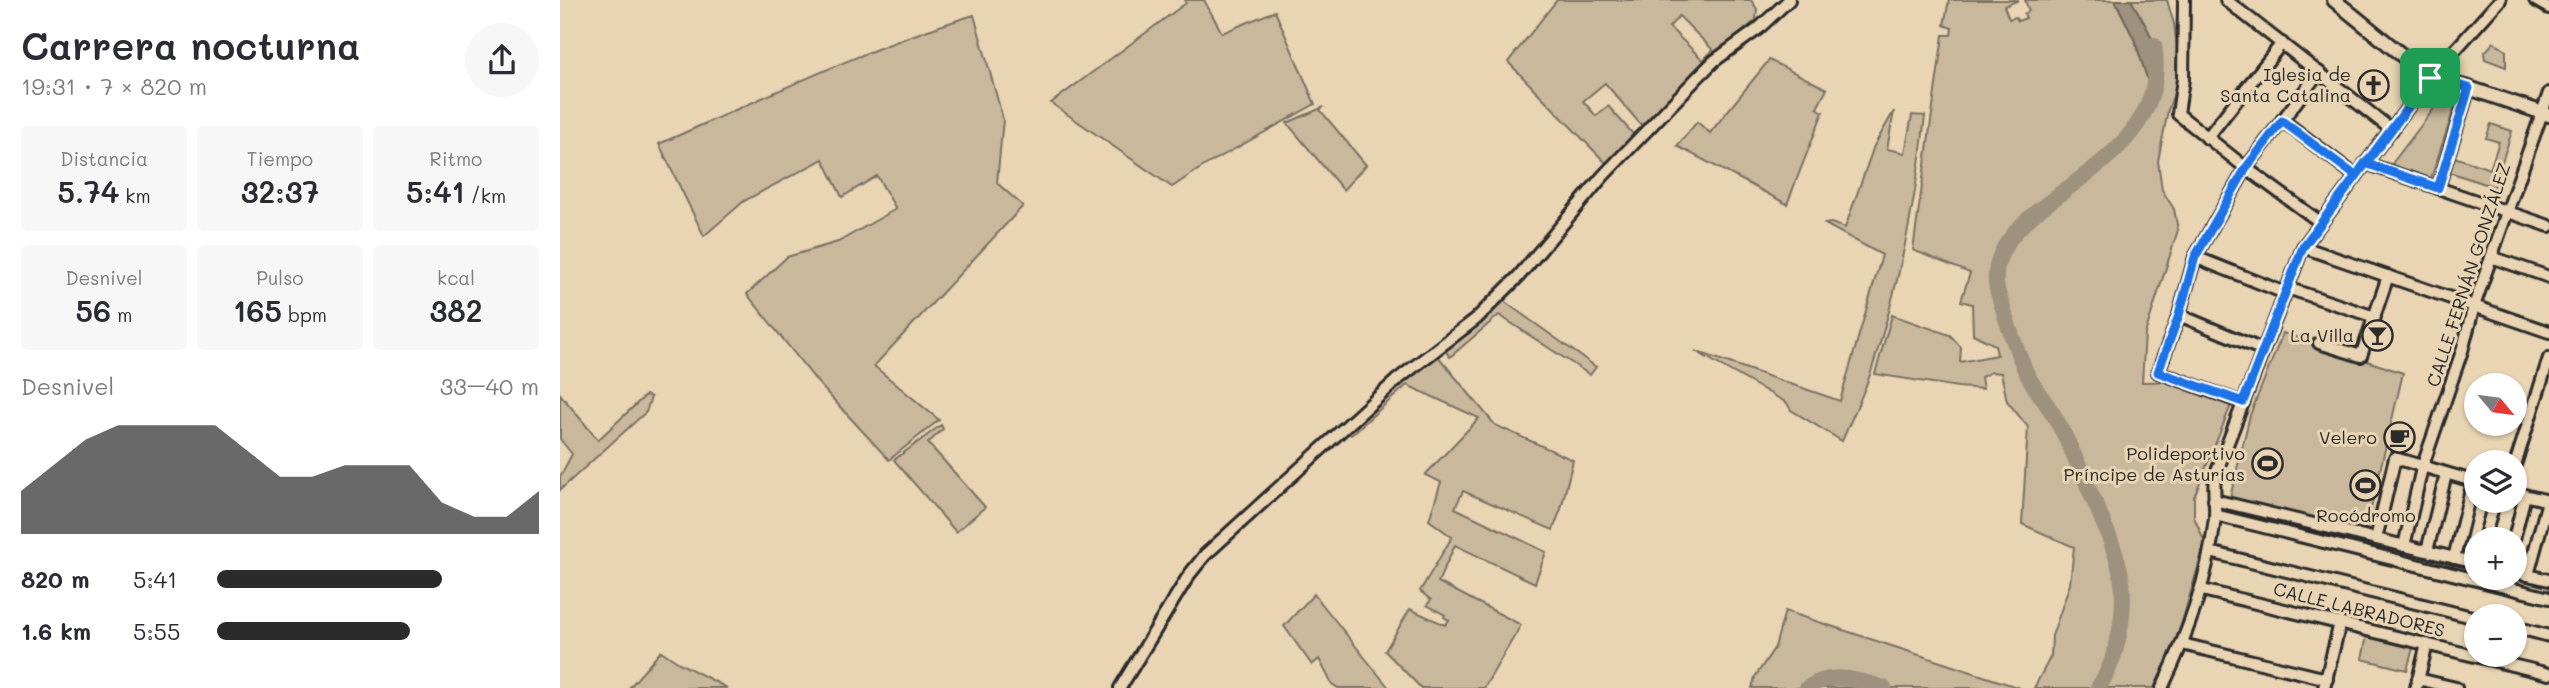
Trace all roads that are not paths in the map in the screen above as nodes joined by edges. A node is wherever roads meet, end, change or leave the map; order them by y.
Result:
1 (1789, 0) edge
2 (2184, 0) edge
3 (2226, 0) edge
4 (2334, 0) edge
5 (2535, 0) edge
6 (2498, 1) edge
7 (2549, 8) edge
8 (2284, 45) junction
9 (2319, 72) junction
10 (2430, 78) junction
11 (2469, 88) junction
12 (2549, 93) edge
13 (2546, 114) edge
14 (2282, 121) junction
15 (2392, 130) junction
16 (2209, 139) junction
17 (2365, 163) junction
18 (2246, 168) junction
19 (2356, 176) junction
20 (2438, 188) junction
21 (2507, 212) junction
22 (2320, 222) junction
23 (2549, 226) edge
24 (2303, 247) junction
25 (2195, 257) junction
26 (2491, 257) junction
27 (2388, 276) junction
28 (2549, 277) edge
29 (2286, 290) junction
30 (2474, 306) junction
31 (2179, 315) junction
32 (2375, 317) junction
33 (2549, 332) edge
34 (2319, 343) dead end
35 (2263, 350) junction
36 (2549, 358) edge
37 (2243, 402) junction
38 (2520, 450) edge
39 (2422, 468) junction
40 (2446, 474) junction
41 (2464, 479) edge
42 (2527, 496) edge
43 (2214, 500) junction
44 (2548, 501) edge
45 (2466, 513) edge
46 (2215, 515) junction
47 (2376, 539) junction
48 (2407, 546) junction
49 (2427, 551) junction
50 (2210, 552) junction
51 (2454, 558) junction
52 (2464, 560) edge
53 (2406, 562) junction
54 (2528, 575) joint
55 (2549, 580) edge
56 (2202, 590) junction
57 (2549, 598) edge
58 (2464, 615) edge
59 (2340, 623) junction
60 (2527, 630) edge
61 (2549, 636) edge
62 (2182, 644) junction
63 (2427, 644) junction
64 (2549, 674) edge
65 (2325, 683) edge
66 (2417, 683) edge
67 (1120, 688) edge
68 (2162, 688) edge
69 (2456, 688) edge

1 - 67 street
2 - 16 street
3 - 8 street
4 - 10 street
5 - 7 street
6 - 10 street
8 - 9 street
8 - 16 street
9 - 14 street
9 - 15 street
10 - 11 street
10 - 15 street
11 - 13 street
11 - 20 street
12 - 13 street, CALLE FERNÁN GONZÁLEZ
13 - 21 street, CALLE FERNÁN GONZÁLEZ
14 - 18 street
14 - 19 street
15 - 17 street
16 - 18 street
17 - 19 street
17 - 20 street
18 - 22 street
18 - 25 street
19 - 22 street
20 - 21 street
21 - 23 street
21 - 26 street, CALLE FERNÁN GONZÁLEZ
22 - 24 street
24 - 27 street
24 - 29 street
25 - 29 street
25 - 31 street
26 - 28 street
26 - 30 street, CALLE FERNÁN GONZÁLEZ
27 - 30 street
27 - 32 street
29 - 32 street
29 - 35 street
30 - 33 street
30 - 39 street, CALLE FERNÁN GONZÁLEZ
31 - 35 street
31 - 37 street
32 - 34 street
35 - 37 street
36 - 38 street
37 - 43 street
39 - 40 street
39 - 47 street
39 - 48 street, CALLE FERNÁN GONZÁLEZ
40 - 41 street
40 - 49 street
42 - 44 street
43 - 46 street
43 - 47 street
44 - 54 street
45 - 51 street
46 - 50 street
46 - 53 street
47 - 48 street
48 - 49 street
48 - 53 street, CALLE FERNÁN GONZÁLEZ
49 - 51 street
50 - 56 street
50 - 58 street
51 - 52 street
53 - 57 street
54 - 55 street
56 - 59 street, CALLE LABRADORES
56 - 62 street
59 - 63 street, CALLE LABRADORES
59 - 65 street
60 - 61 street
62 - 65 street
62 - 68 street
63 - 64 street, CALLE LABRADORES
63 - 66 street
66 - 69 street

